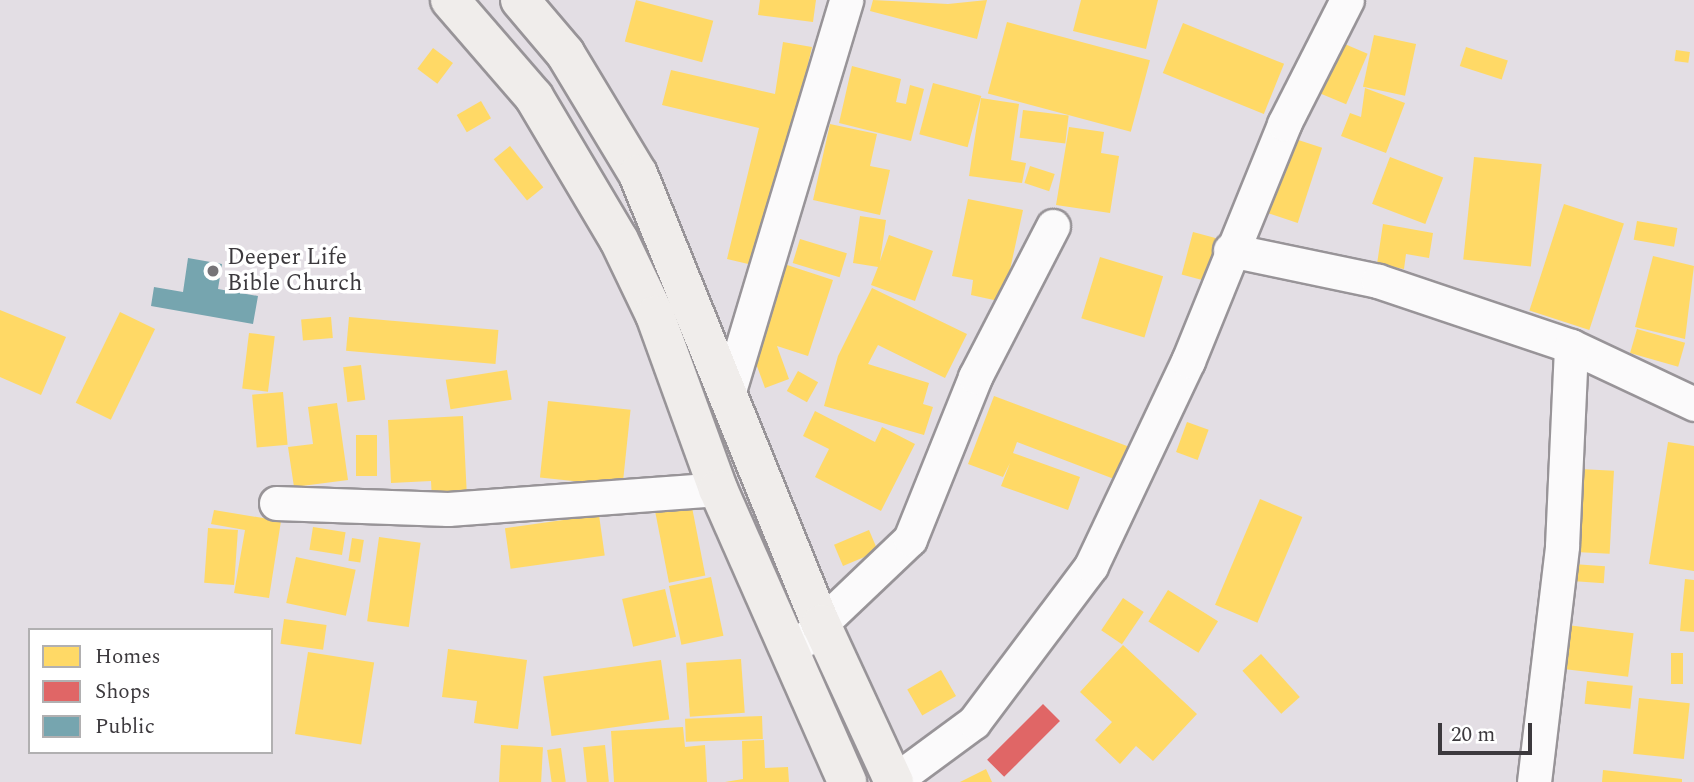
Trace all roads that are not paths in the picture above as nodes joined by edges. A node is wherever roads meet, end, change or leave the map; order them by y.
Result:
1 (450, 0) edge
2 (520, 0) edge
3 (846, 0) edge
4 (1347, 0) edge
5 (1054, 226) dead end
6 (1230, 250) junction
7 (1571, 346) junction
8 (729, 391) junction
9 (1694, 404) edge
10 (718, 489) junction
11 (276, 503) dead end
12 (821, 624) junction
13 (789, 653) junction
14 (894, 781) edge
15 (846, 782) edge
16 (1534, 782) edge

1 - 10 main road
2 - 8 main road
3 - 8 street
4 - 6 street
5 - 12 street
6 - 7 street
6 - 14 street
7 - 9 street
7 - 16 street
8 - 12 main road
10 - 11 street
10 - 13 main road
12 - 13 street
12 - 14 main road
13 - 15 main road

